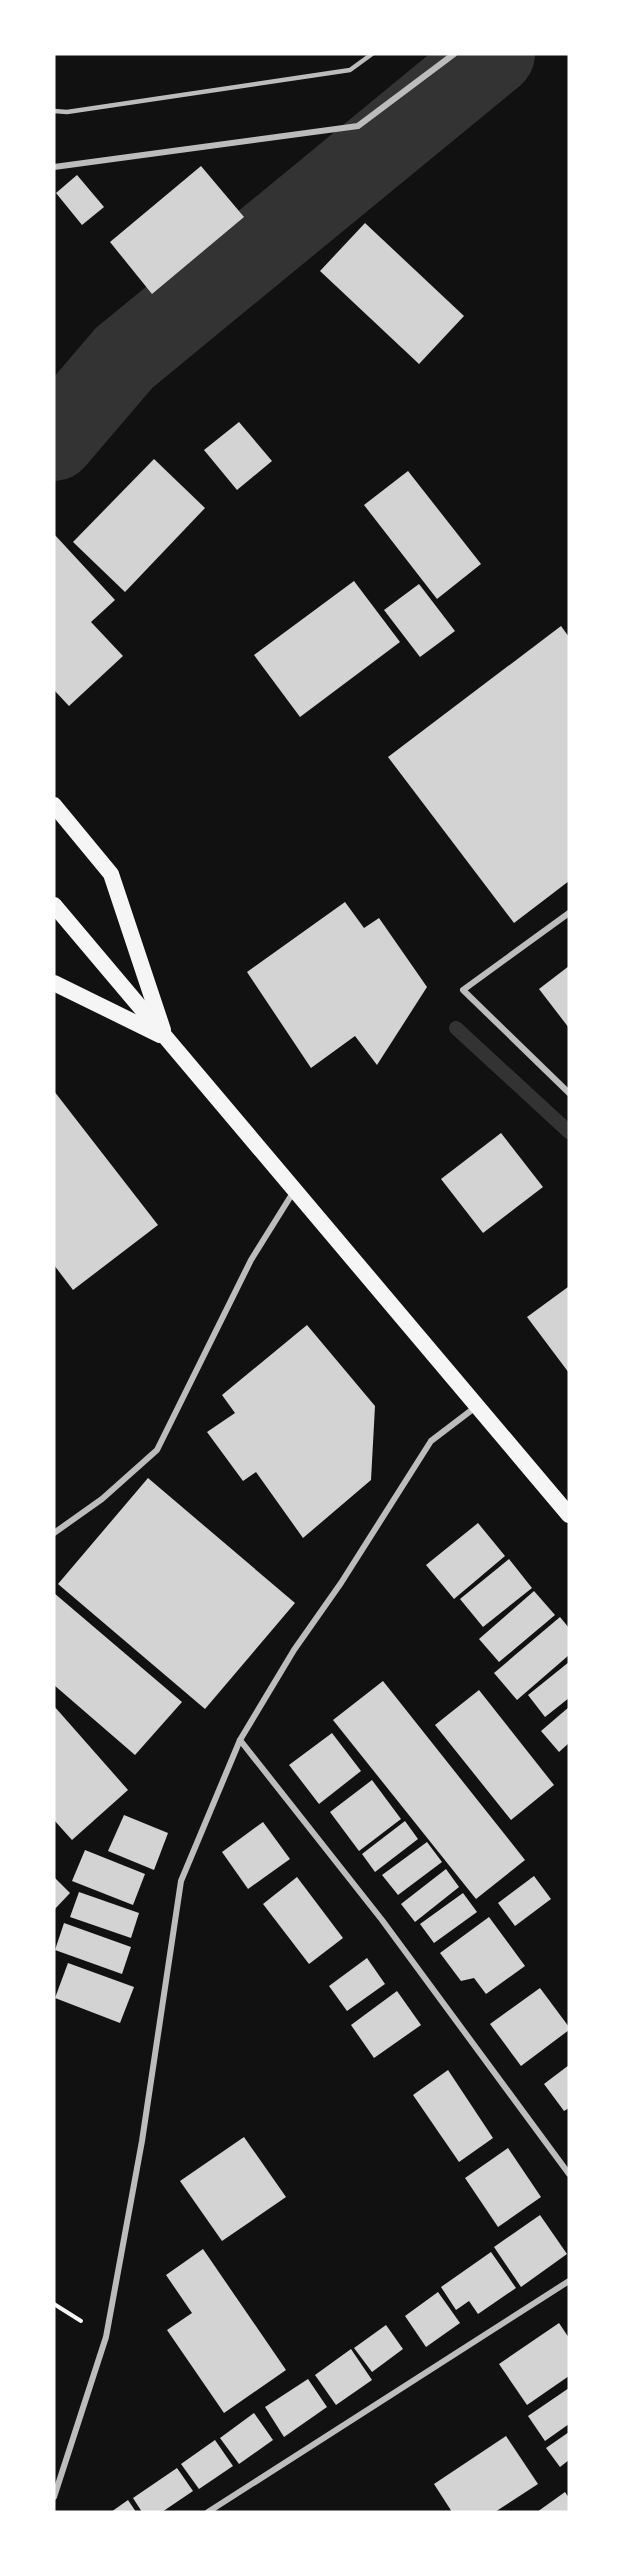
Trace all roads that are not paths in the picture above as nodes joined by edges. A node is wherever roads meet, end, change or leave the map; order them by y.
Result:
1 (372, 54) edge
2 (454, 54) edge
3 (54, 111) edge
4 (54, 167) edge
5 (54, 805) edge
6 (54, 905) edge
7 (569, 913) edge
8 (54, 983) edge
9 (166, 1038) junction
10 (569, 1093) edge
11 (294, 1191) junction
12 (477, 1405) junction
13 (569, 1515) edge
14 (54, 1533) edge
15 (240, 1740) junction
16 (569, 2174) edge
17 (569, 2282) edge
18 (54, 2498) edge
19 (208, 2512) edge

1 - 3 lane
2 - 4 street
5 - 9 highway
6 - 9 highway
7 - 10 street
8 - 9 highway
9 - 11 highway
11 - 12 highway
11 - 14 street
12 - 13 highway
12 - 15 street
15 - 16 street
15 - 18 street
17 - 19 street

